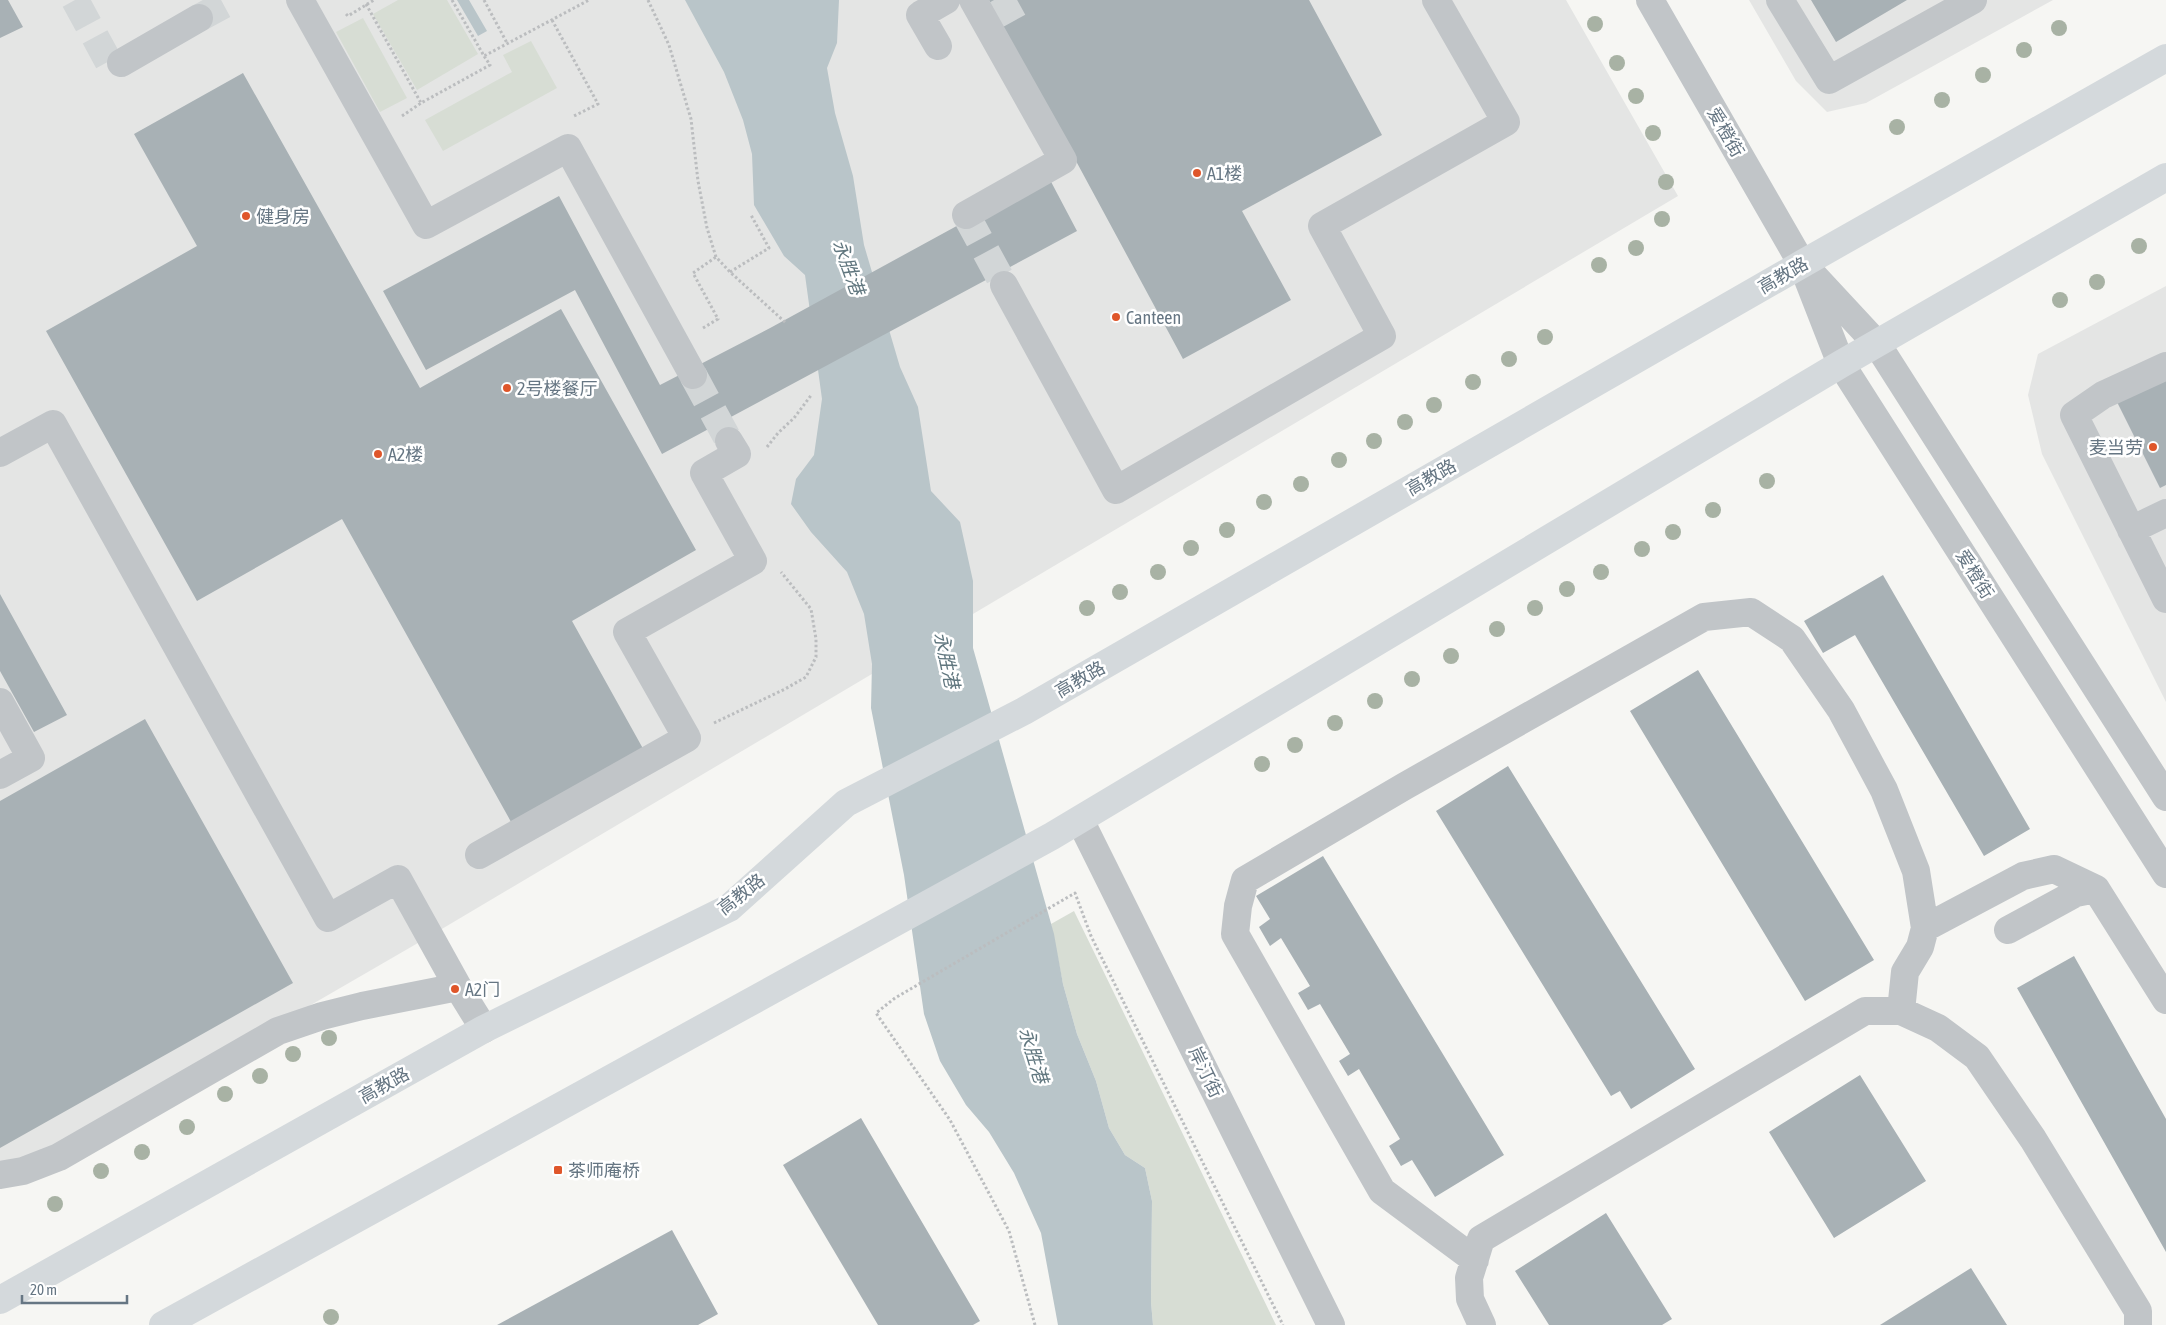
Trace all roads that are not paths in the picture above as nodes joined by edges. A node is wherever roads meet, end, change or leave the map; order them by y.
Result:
1 (300, 0) edge
2 (946, 0) edge
3 (1436, 0) edge
4 (1650, 0) edge
5 (1780, 0) edge
6 (1973, 0) edge
7 (984, 13) edge
8 (199, 18) tunnel mouth
9 (938, 46) dead end
10 (2166, 58) edge
11 (122, 62) dead end
12 (2166, 177) edge
13 (966, 215) dead end
14 (1802, 264) junction
15 (1004, 285) tunnel mouth
16 (1877, 344) junction
17 (1841, 364) junction
18 (2166, 366) edge
19 (693, 375) tunnel mouth
20 (729, 441) tunnel mouth
21 (0, 453) edge
22 (2166, 513) edge
23 (2131, 530) junction
24 (2166, 599) edge
25 (0, 702) edge
26 (0, 776) edge
27 (2166, 797) edge
28 (1080, 820) junction
29 (479, 855) dead end
30 (2166, 874) edge
31 (2096, 888) junction
32 (1925, 928) junction
33 (2008, 930) dead end
34 (458, 987) junction
35 (2166, 1000) edge
36 (1900, 1011) junction
37 (484, 1029) junction
38 (0, 1175) edge
39 (1475, 1260) junction
40 (0, 1300) edge
41 (163, 1325) edge
42 (1332, 1325) edge
43 (1482, 1325) edge
44 (2138, 1325) edge

1 - 19 street
2 - 9 street
3 - 15 street
4 - 14 street, 爱橙街
5 - 6 street
7 - 13 street
8 - 11 street
10 - 14 main road, 高教路
12 - 16 main road
14 - 16 street, 爱橙街
14 - 17 street, 爱橙街
14 - 37 main road, 高教路
16 - 17 main road
16 - 27 street, 爱橙街
17 - 28 main road
17 - 30 street, 爱橙街
18 - 23 street
20 - 29 street
21 - 34 street
22 - 23 street
23 - 24 street
25 - 26 street
28 - 41 main road
28 - 42 street, 岸汀街
31 - 32 street
31 - 33 street
31 - 35 street
32 - 36 street
32 - 39 street
34 - 37 street
34 - 38 street
36 - 39 street
36 - 44 street
37 - 40 main road, 高教路
39 - 43 street

